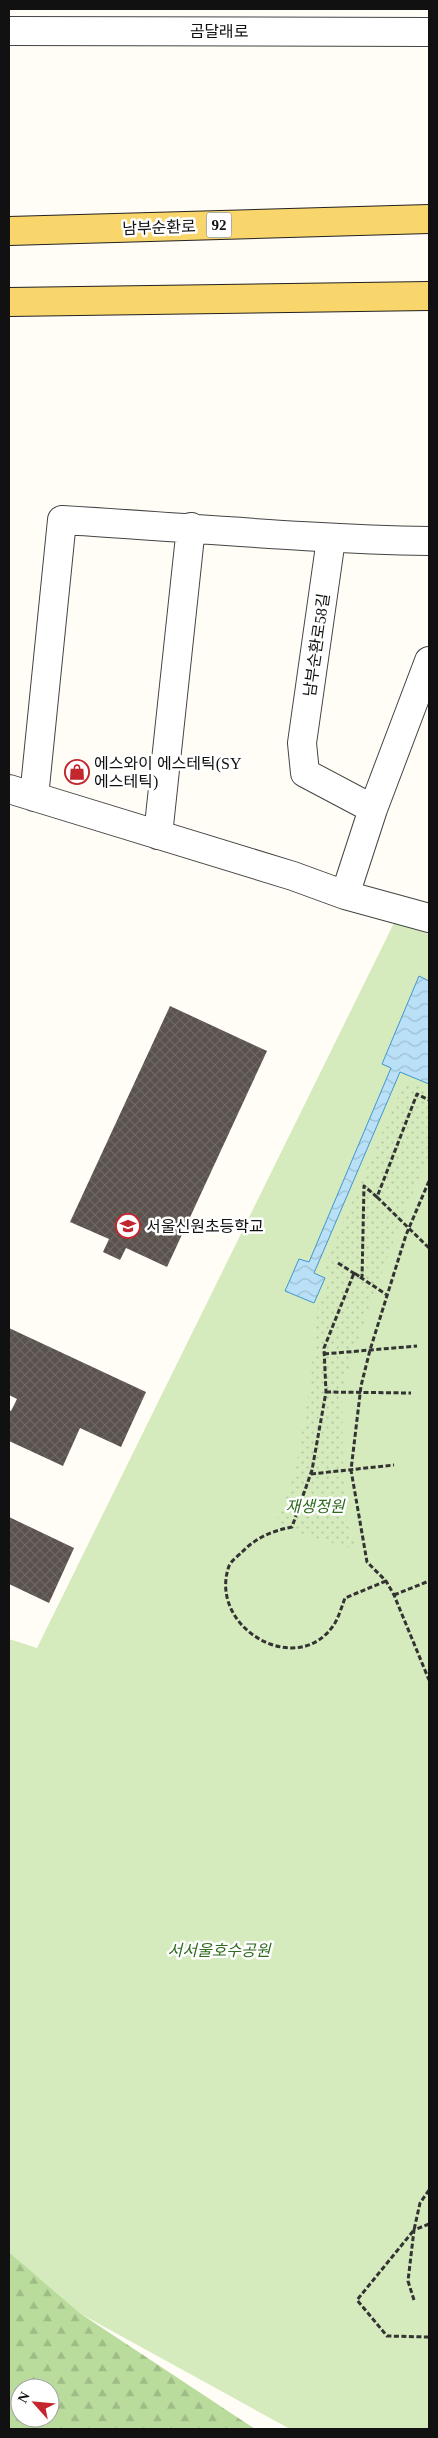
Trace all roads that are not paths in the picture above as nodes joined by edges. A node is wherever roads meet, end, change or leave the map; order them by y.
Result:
1 (9, 31) edge
2 (429, 32) edge
3 (429, 219) edge
4 (9, 231) edge
5 (429, 296) edge
6 (9, 302) edge
7 (190, 527) junction
8 (331, 539) junction
9 (429, 541) edge
10 (429, 660) edge
11 (21, 793) edge
12 (373, 809) junction
13 (158, 835) junction
14 (345, 895) junction
15 (429, 918) edge

1 - 2 street, 곰달래로
3 - 4 main road, 남부순환로 / 92
5 - 6 main road
7 - 8 street
7 - 11 street
7 - 13 street
8 - 9 street
8 - 12 street, 남부순환로58길
10 - 12 street
11 - 13 street
12 - 14 street
13 - 14 street
14 - 15 street

